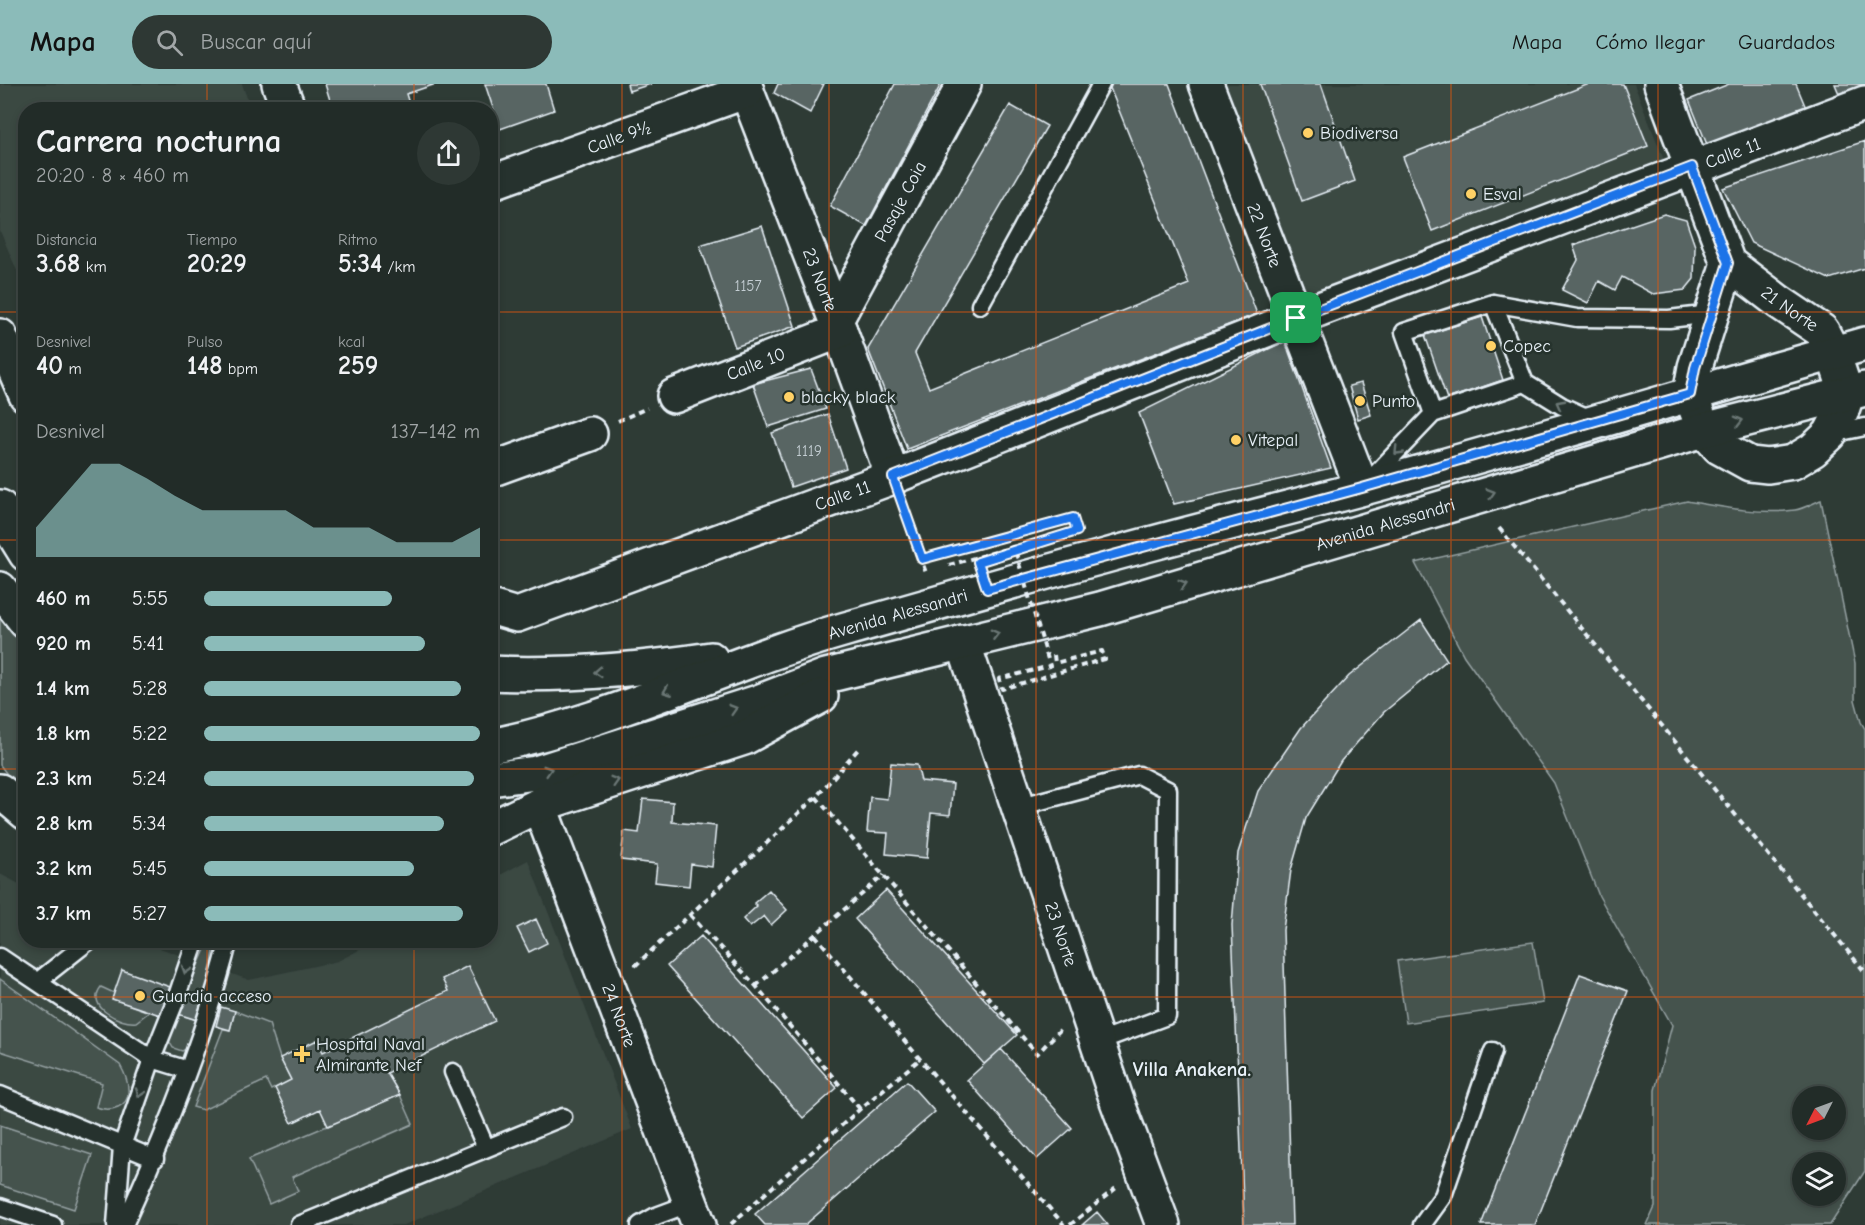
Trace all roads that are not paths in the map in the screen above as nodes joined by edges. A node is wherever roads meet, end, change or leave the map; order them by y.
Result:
1 (279, 84) edge
2 (964, 84) edge
3 (1101, 84) edge
4 (1206, 84) edge
5 (1661, 84) edge
6 (746, 88) edge
7 (286, 102) edge
8 (1865, 103) edge
9 (1692, 167) junction
10 (498, 180) edge
11 (1728, 263) junction
12 (1493, 303) junction
13 (980, 305) dead end
14 (1711, 314) junction
15 (1296, 318) junction
16 (838, 325) junction
17 (0, 336) edge
18 (1865, 344) edge
19 (1833, 353) junction
20 (18, 377) edge
21 (1525, 383) junction
22 (1856, 392) edge
23 (1690, 394) junction
24 (674, 396) road end
25 (1433, 414) junction
26 (1597, 421) junction
27 (1865, 427) edge
28 (1704, 430) junction
29 (590, 434) road end
30 (1830, 434) junction
31 (498, 467) edge
32 (893, 477) junction
33 (1362, 488) junction
34 (0, 507) edge
35 (18, 540) edge
36 (0, 589) edge
37 (498, 609) edge
38 (18, 612) edge
39 (801, 642) junction
40 (963, 642) junction
41 (880, 663) junction
42 (498, 673) edge
43 (498, 744) edge
44 (498, 778) edge
45 (0, 791) edge
46 (539, 805) junction
47 (18, 806) edge
48 (1018, 807) junction
49 (498, 825) edge
50 (80, 948) edge
51 (193, 948) edge
52 (227, 948) edge
53 (0, 957) edge
54 (37, 982) junction
55 (1097, 1042) junction
56 (1493, 1051) dead end
57 (152, 1059) junction
58 (188, 1070) junction
59 (453, 1072) dead end
60 (0, 1095) edge
61 (563, 1117) dead end
62 (122, 1146) junction
63 (486, 1148) junction
64 (155, 1159) junction
65 (0, 1207) edge
66 (695, 1214) edge
67 (53, 1225) edge
68 (116, 1225) edge
69 (124, 1225) edge
70 (299, 1225) edge
71 (640, 1225) edge
72 (1163, 1225) edge
73 (1422, 1225) edge

1 - 7 street
2 - 16 street, Pasaje Coia
3 - 13 lane
4 - 15 street, 22 Norte
5 - 9 street
6 - 10 street, Calle 9½
6 - 16 street, 23 Norte
8 - 9 street, Calle 11
9 - 11 street
9 - 15 street, Calle 11
11 - 14 street
11 - 19 street, 21 Norte
12 - 14 lane
12 - 21 lane
12 - 25 lane
14 - 23 street
15 - 32 street, Calle 11
15 - 33 street, 22 Norte
16 - 24 street, Calle 10
16 - 32 street, 23 Norte
17 - 20 street
18 - 19 street, Avenida Alessandri
19 - 22 street, 21 Norte
19 - 23 street, Avenida Alessandri
21 - 25 lane
26 -> 21 lane
28 -> 22 street, Avenida Alessandri
22 - 30 street
23 - 26 street, Avenida Alessandri
23 - 28 street
25 -> 33 lane
26 - 33 street, Avenida Alessandri
27 - 30 lane
28 - 30 street
40 -> 28 street, Avenida Alessandri
29 - 31 street
32 - 37 street, Calle 11
33 - 39 street, Avenida Alessandri
34 - 35 street
36 - 38 street
39 -> 42 street
39 -> 43 street, Avenida Alessandri
40 - 41 street, Avenida Alessandri
40 - 48 street, 23 Norte
44 -> 41 street, Avenida Alessandri
46 -> 41 street
45 - 47 street
46 - 49 street
46 - 66 street, 24 Norte
48 - 55 street, 23 Norte
48 - 55 lane
50 - 54 lane
51 -> 57 lane
52 - 58 lane
53 - 54 lane
54 - 57 lane
55 - 72 street, 23 Norte
56 - 73 lane
57 - 58 lane
57 -> 62 lane
58 - 64 lane
59 - 63 lane
60 - 62 lane
61 - 63 lane
62 - 64 lane
62 - 68 lane
63 - 70 lane
64 - 69 lane
65 - 67 lane
66 - 71 lane

